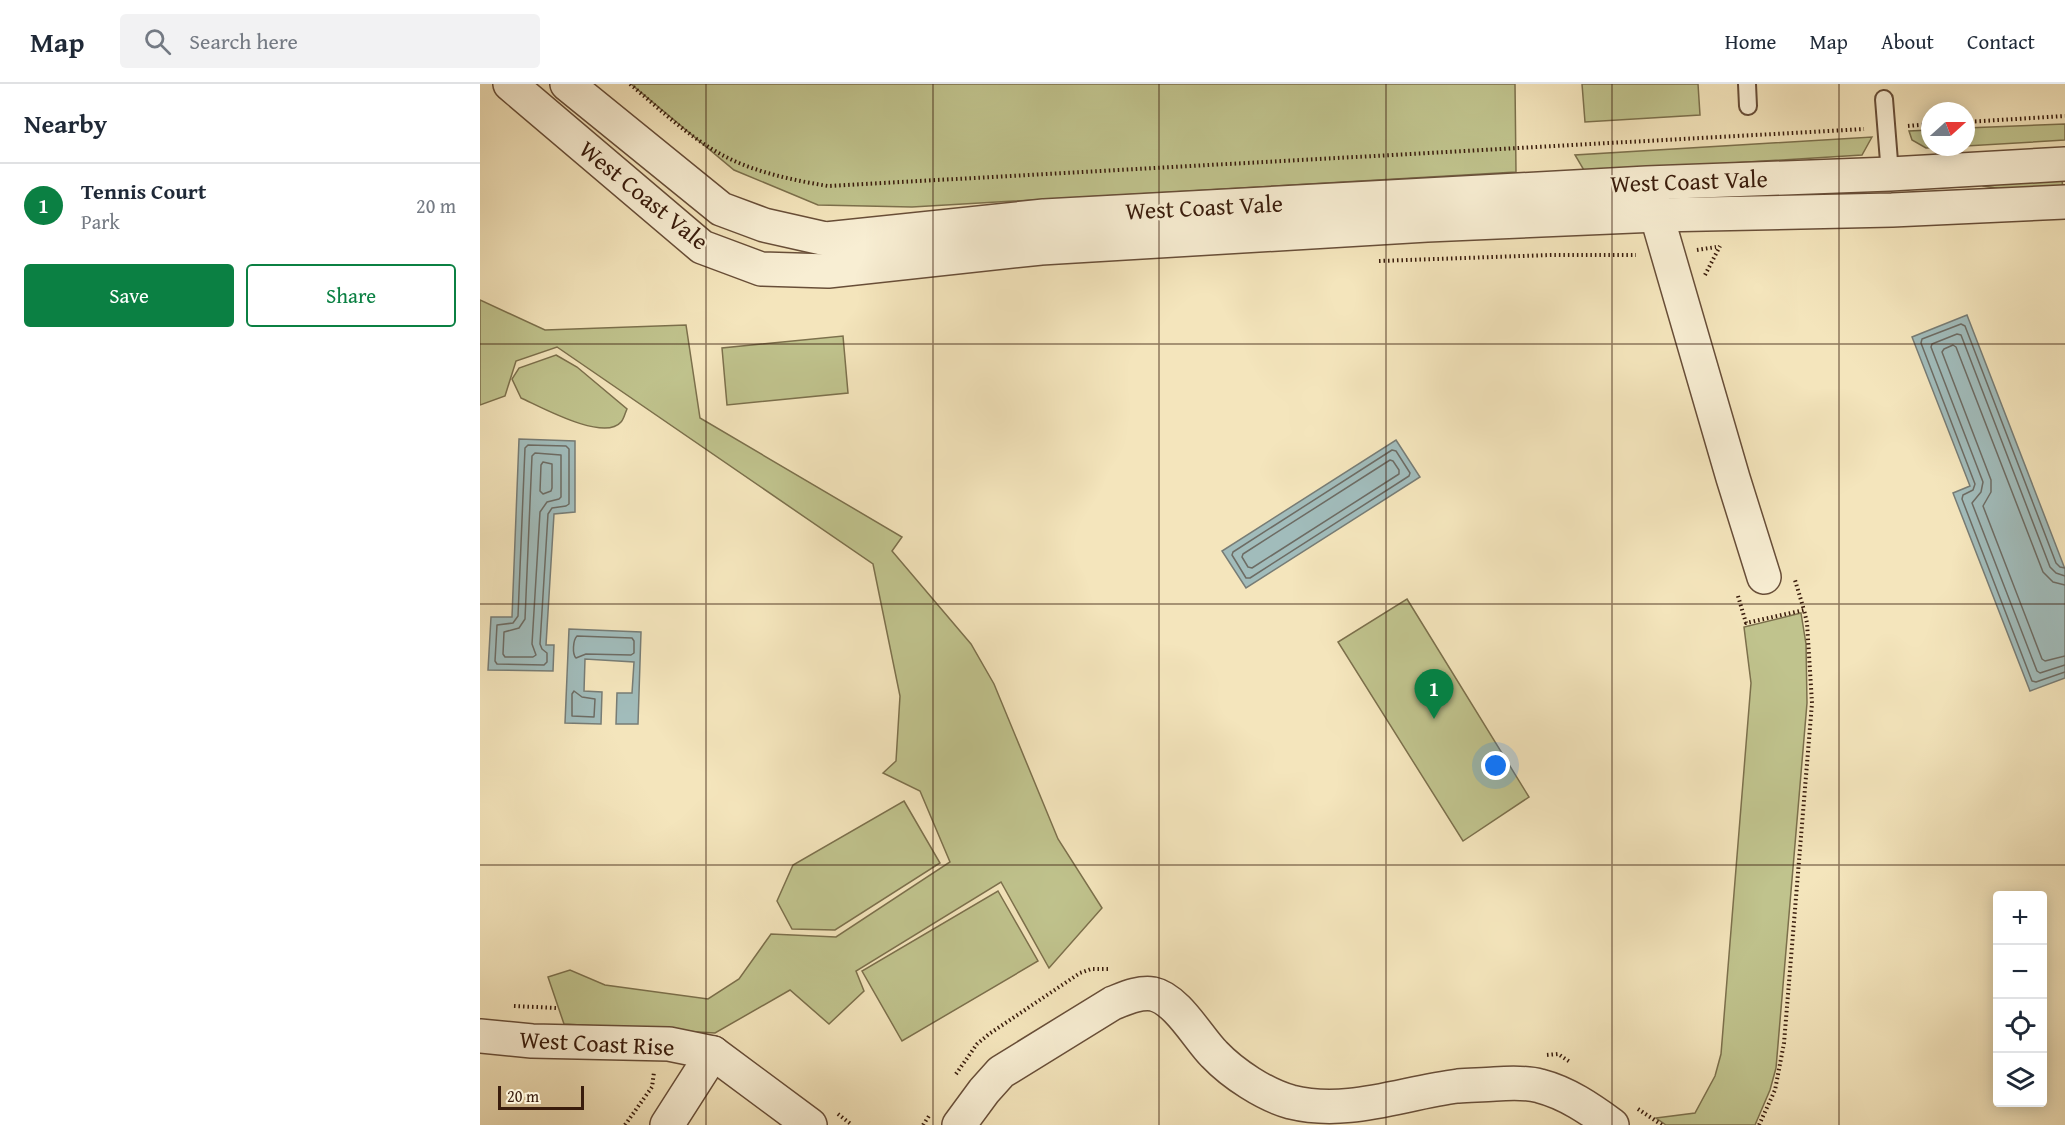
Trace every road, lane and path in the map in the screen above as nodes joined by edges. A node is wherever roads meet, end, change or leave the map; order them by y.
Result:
1 (510, 84) edge
2 (567, 84) edge
3 (630, 84) edge
4 (1747, 84) edge
5 (1884, 99) dead end
6 (1748, 106) dead end
7 (2065, 116) edge
8 (1975, 121) edge
9 (1921, 125) edge
10 (1886, 127) junction
11 (2065, 164) edge
12 (1890, 174) junction
13 (1647, 183) junction
14 (2065, 202) edge
15 (1892, 210) junction
16 (1657, 215) junction
17 (1764, 577) dead end
18 (1804, 610) dead end
19 (480, 1036) edge
20 (713, 1053) junction
21 (655, 1069) dead end
22 (1310, 1115) edge
23 (625, 1125) edge
24 (667, 1125) edge
25 (810, 1125) edge
26 (959, 1125) edge
27 (1612, 1125) edge
28 (1760, 1125) edge

1 - 16 street, West Coast Vale
2 - 13 street, West Coast Vale
3 - 10 path
4 - 6 lane
5 - 10 lane
7 - 8 path
9 - 10 path
10 - 12 lane
11 - 12 street, West Coast Vale
12 - 13 street, West Coast Vale
12 - 15 street
13 - 16 street
14 - 15 street, West Coast Vale
15 - 16 street, West Coast Vale
16 - 17 street, West Coast Vale
18 - 28 path
19 - 20 street, West Coast Rise
20 - 24 street, West Coast Rise
20 - 25 street, West Coast Rise
21 - 23 path
22 - 26 street
22 - 27 street

